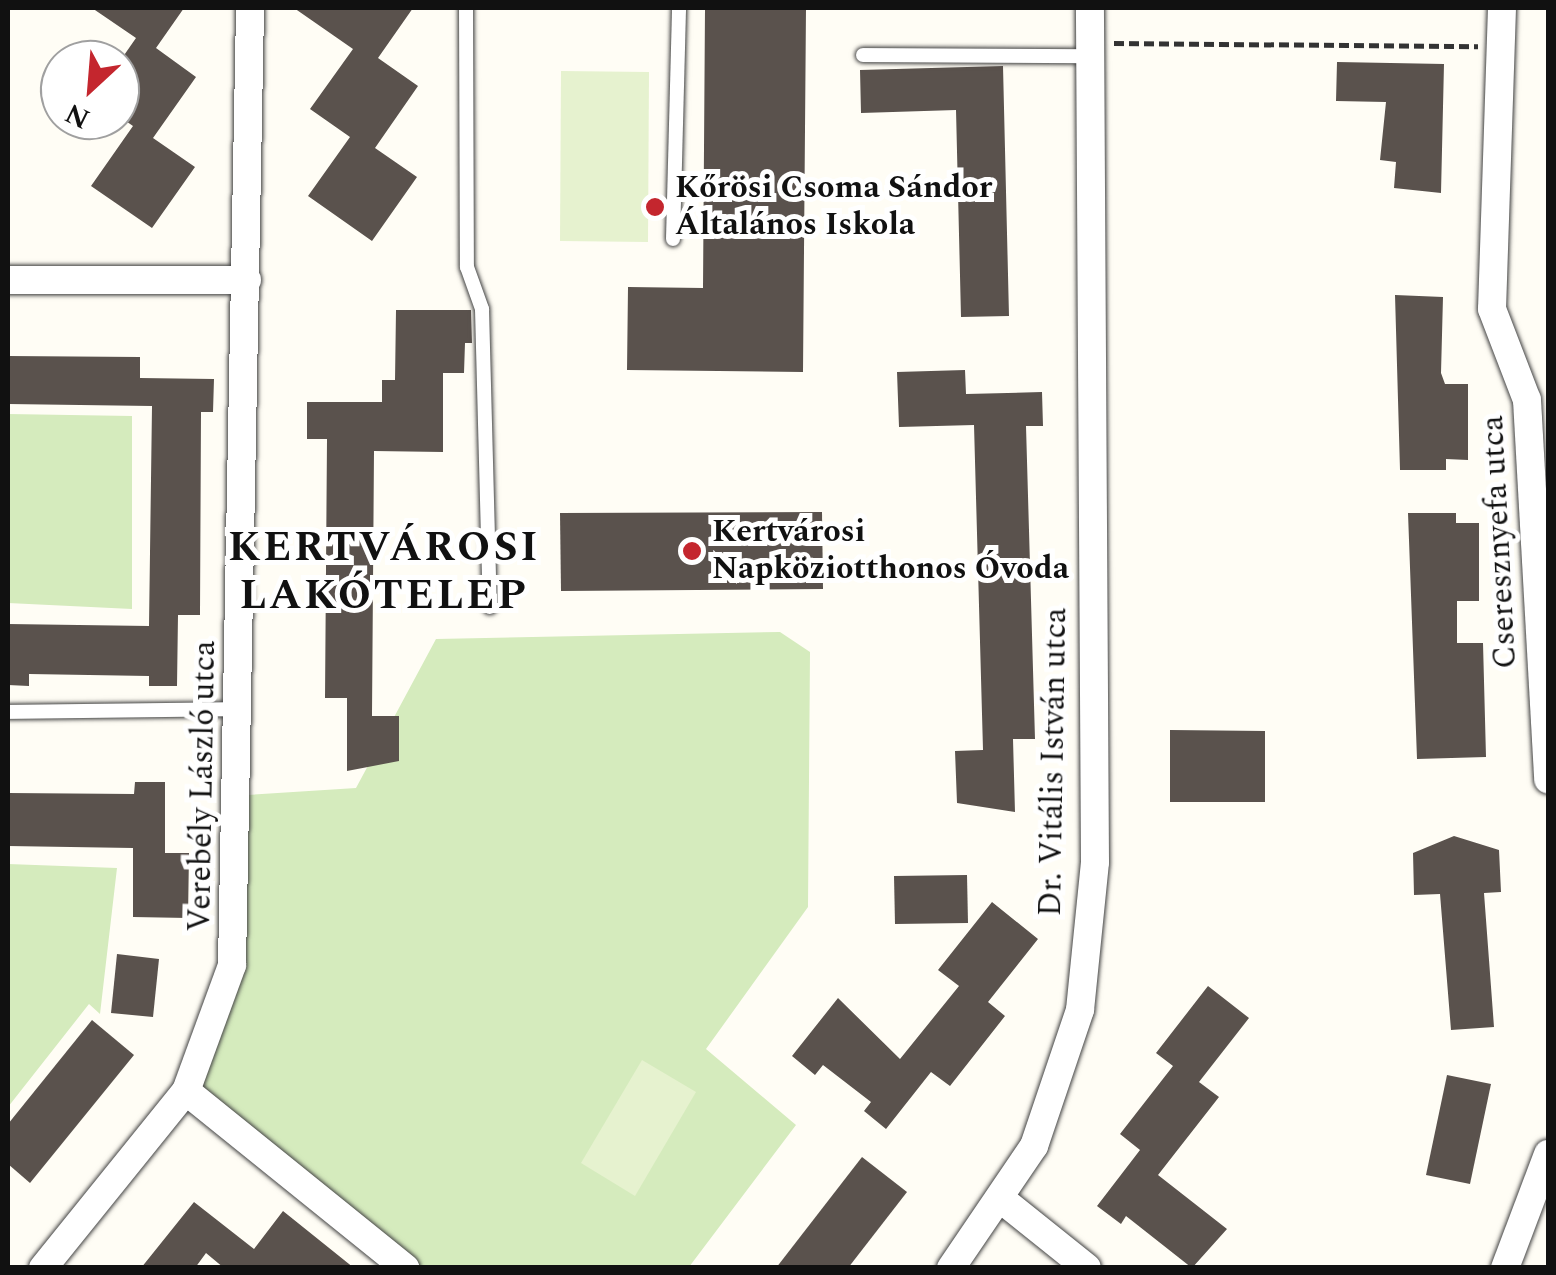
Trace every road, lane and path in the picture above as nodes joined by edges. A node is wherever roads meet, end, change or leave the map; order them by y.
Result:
1 (250, 8) edge
2 (466, 8) edge
3 (679, 8) edge
4 (1090, 8) edge
5 (1502, 8) edge
6 (1501, 46) junction
7 (1085, 50) junction
8 (863, 54) dead end
9 (673, 239) dead end
10 (8, 280) edge
11 (246, 280) junction
12 (490, 607) dead end
13 (241, 709) junction
14 (8, 712) edge
15 (1548, 780) edge
16 (186, 1091) junction
17 (1548, 1154) edge
18 (1001, 1200) junction
19 (43, 1268) edge
20 (406, 1268) edge
21 (951, 1268) edge
22 (1086, 1268) edge
23 (1505, 1268) edge

1 - 11 street, Verebély László utca
2 - 12 lane
3 - 9 lane
4 - 7 street, Dr. Vitális István utca
5 - 6 street, Cseresznyefa utca
6 - 7 path
6 - 15 street, Cseresznyefa utca
7 - 8 lane
7 - 18 street, Dr. Vitális István utca
10 - 11 street
11 - 13 street, Verebély László utca
13 - 14 lane
13 - 16 street, Verebély László utca
16 - 19 street, Verebély László utca
16 - 20 street
17 - 23 street
18 - 21 street, Dr. Vitális István utca
18 - 22 street

